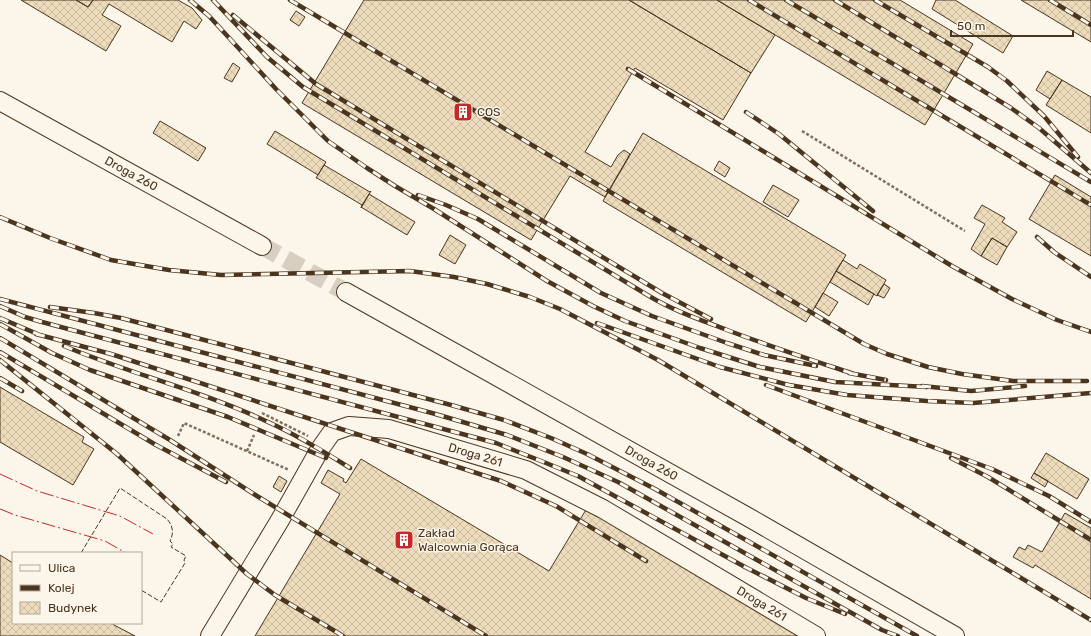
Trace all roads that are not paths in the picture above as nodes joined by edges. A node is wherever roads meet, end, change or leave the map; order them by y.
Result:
1 (0, 100) edge
2 (262, 246) tunnel mouth
3 (346, 292) tunnel mouth
4 (210, 636) edge
5 (816, 636) edge
6 (955, 636) edge

1 - 2 lane, Droga 260
3 - 6 lane, Droga 260
4 - 5 lane, Droga 261

